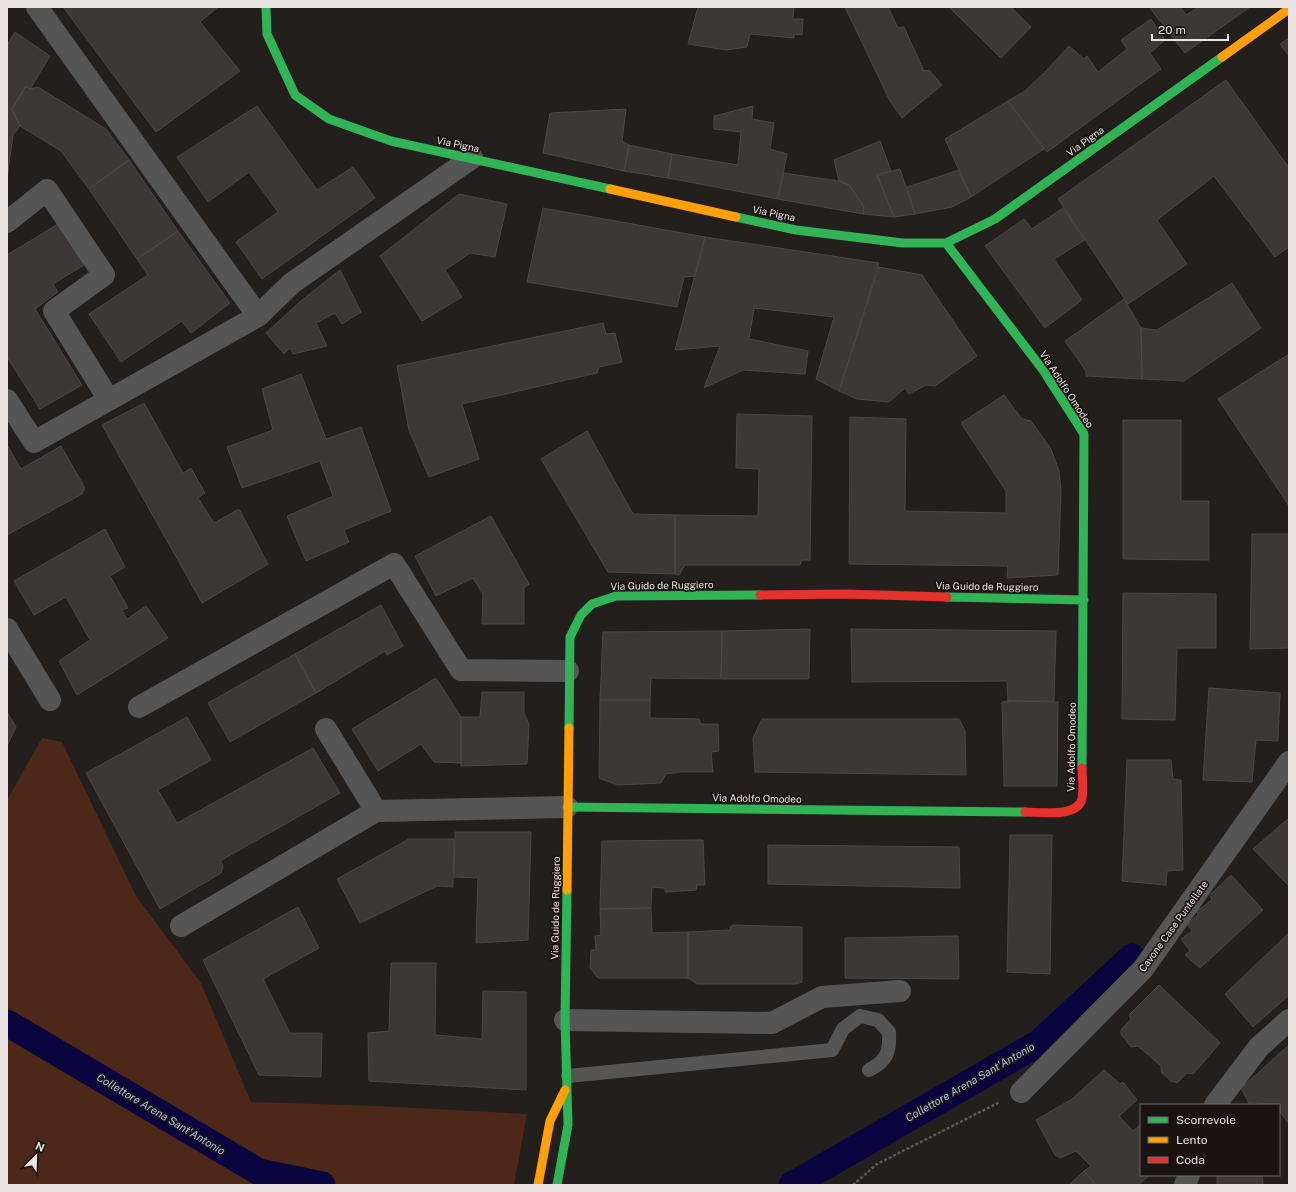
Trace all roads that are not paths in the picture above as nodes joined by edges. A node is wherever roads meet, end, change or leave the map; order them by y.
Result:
1 (37, 7) edge
2 (266, 7) edge
3 (1289, 9) edge
4 (472, 158) junction
5 (7, 222) edge
6 (946, 243) junction
7 (258, 316) junction
8 (7, 400) edge
9 (109, 400) junction
10 (1084, 600) junction
11 (7, 629) edge
12 (568, 671) junction
13 (50, 700) dead end
14 (139, 707) dead end
15 (326, 729) dead end
16 (1289, 762) edge
17 (567, 807) junction
18 (376, 811) junction
19 (181, 926) dead end
20 (900, 991) dead end
21 (565, 1020) junction
22 (1289, 1020) edge
23 (869, 1070) dead end
24 (567, 1083) junction
25 (1021, 1092) road end
26 (1216, 1104) edge
27 (538, 1185) edge
28 (557, 1185) edge

1 - 7 street
2 - 4 street, Via Pigna
3 - 6 street, Via Pigna
4 - 6 street, Via Pigna
4 - 7 street
5 - 9 street
6 - 10 street, Via Adolfo Omodeo
7 - 9 street
8 - 9 street
10 - 12 street, Via Guido de Ruggiero
10 - 17 street, Via Adolfo Omodeo
11 - 13 street
12 - 14 street
12 - 17 street, Via Guido de Ruggiero
15 - 18 street
16 - 25 street, Cavone Case Puntellate
17 - 18 street
17 - 21 street, Via Guido de Ruggiero
18 - 19 street
20 - 21 street
21 - 24 street, Via Guido de Ruggiero
22 - 26 street
23 - 24 lane
24 - 27 street, Via Guido de Ruggiero
24 - 28 street, Via Guido de Ruggiero

